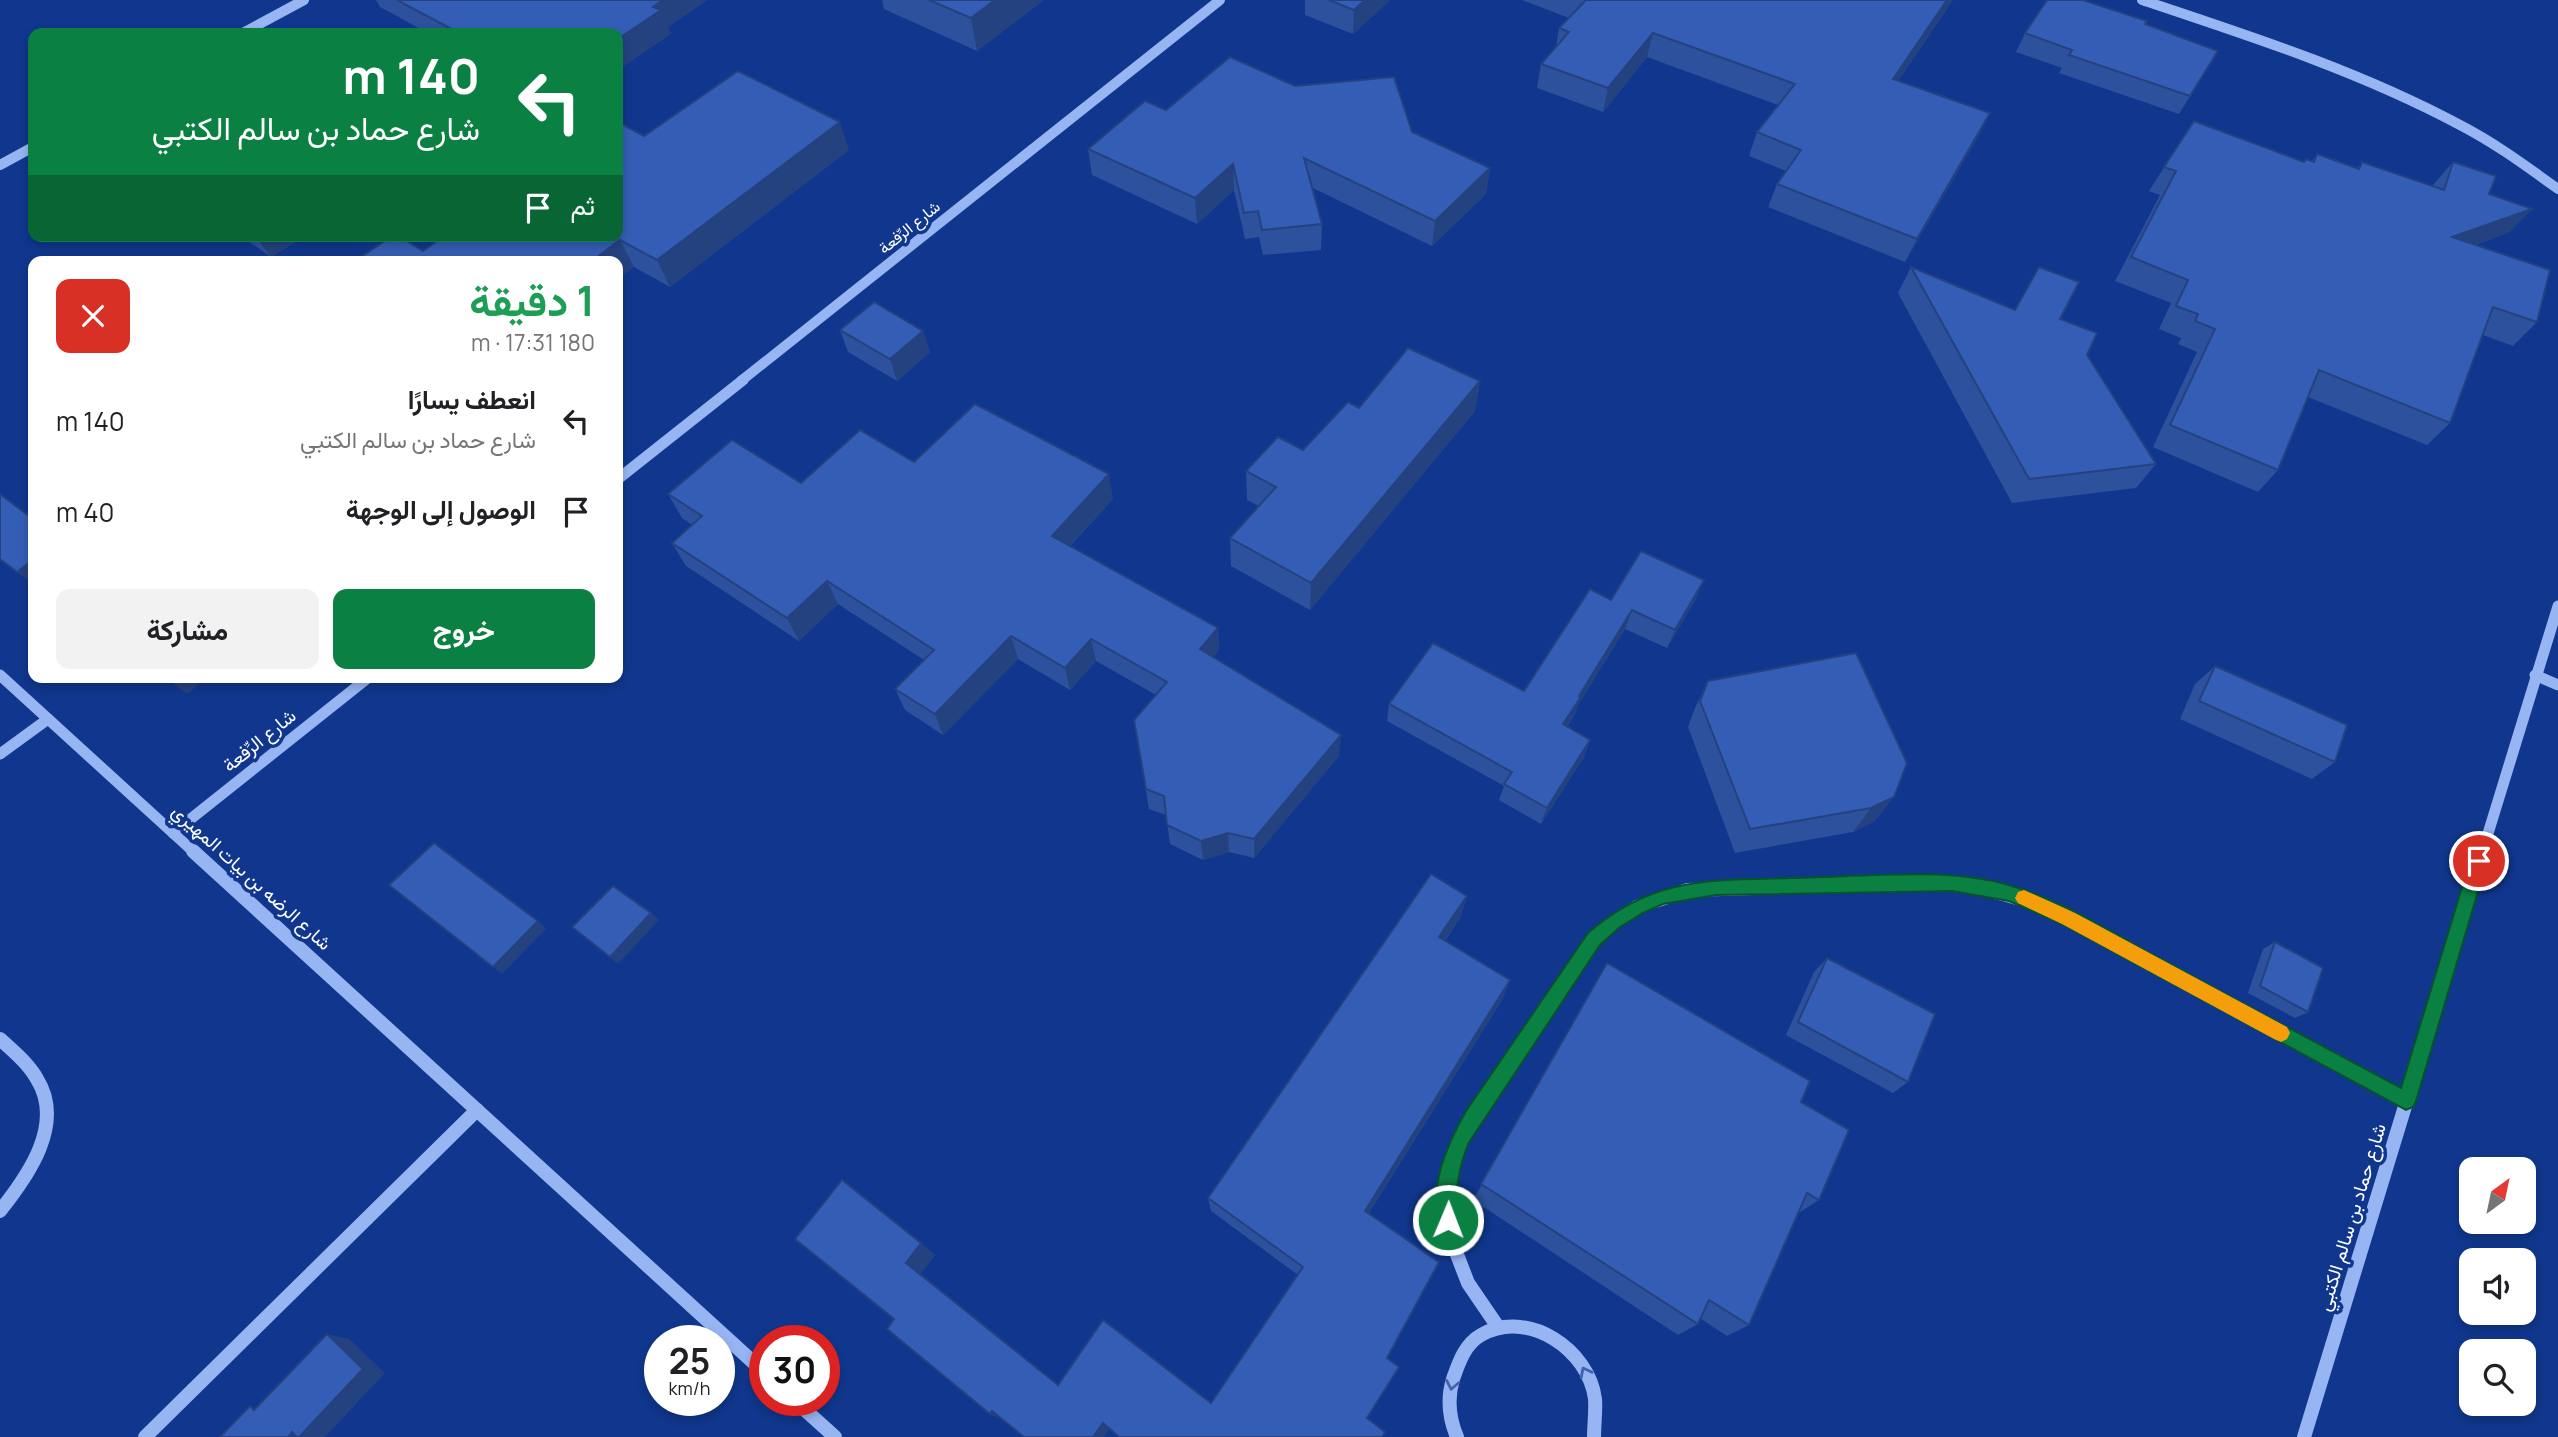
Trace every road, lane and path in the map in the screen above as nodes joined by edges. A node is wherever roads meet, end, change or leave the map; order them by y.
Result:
1 (304, 0) edge
2 (1220, 0) edge
3 (2142, 0) edge
4 (252, 28) edge
5 (28, 150) edge
6 (0, 165) edge
7 (2558, 189) edge
8 (623, 475) edge
9 (2558, 606) edge
10 (0, 675) edge
11 (2535, 675) junction
12 (361, 683) edge
13 (2558, 685) edge
14 (48, 719) junction
15 (0, 754) edge
16 (173, 833) junction
17 (0, 1039) edge
18 (2406, 1101) junction
19 (477, 1110) junction
20 (0, 1211) edge
21 (1498, 1327) junction
22 (749, 1358) edge
23 (812, 1416) edge
24 (145, 1437) edge
25 (835, 1437) edge
26 (1457, 1437) edge
27 (1594, 1437) edge
28 (2304, 1437) edge

1 - 4 street
2 - 8 street, شارع الرِّفعة
3 - 7 street
5 - 6 street
9 - 11 street, شارع حماد بن سالم الكتبي
10 - 14 street, شارع الرضه بن بيات المهيري
11 - 13 street
11 - 18 street, شارع حماد بن سالم الكتبي
12 - 16 street, شارع الرِّفعة
14 - 15 street
14 - 16 street, شارع الرضه بن بيات المهيري
16 - 19 street, شارع الرضه بن بيات المهيري
17 - 20 street
18 - 21 street
18 - 28 street, شارع حماد بن سالم الكتبي
19 - 22 street, شارع الرضه بن بيات المهيري
19 - 24 street
21 -> 26 street
27 -> 21 street
23 - 25 street

